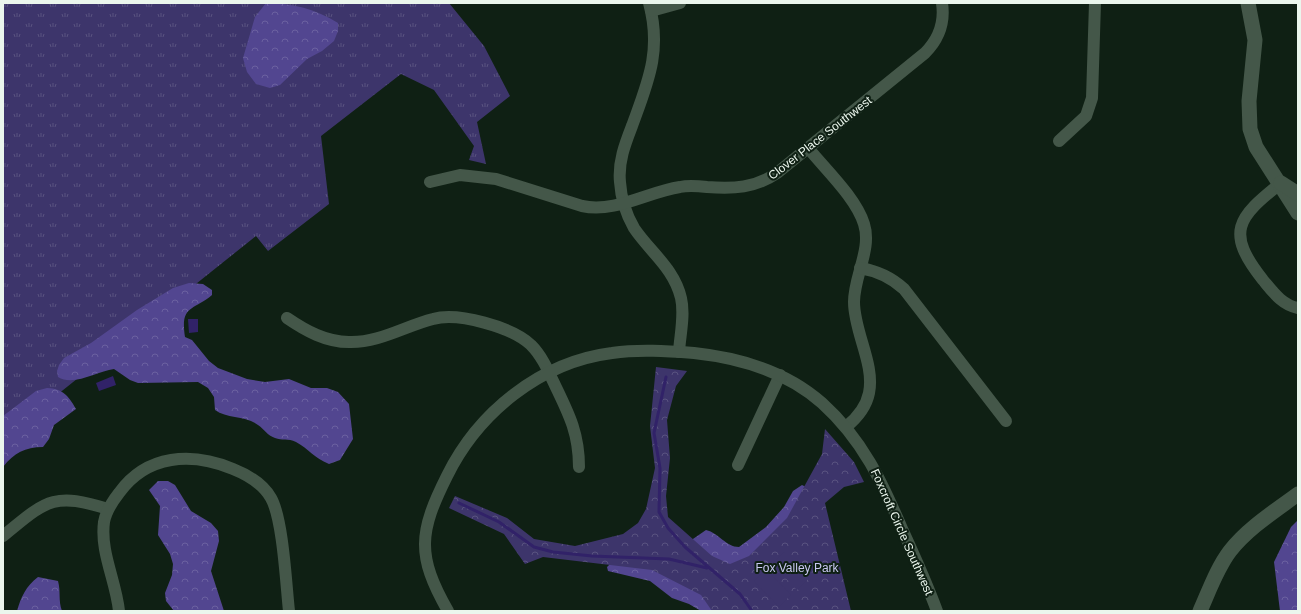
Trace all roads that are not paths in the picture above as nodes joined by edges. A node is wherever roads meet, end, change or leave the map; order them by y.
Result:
1 (680, 3) edge
2 (942, 3) edge
3 (1095, 3) edge
4 (1248, 3) edge
5 (650, 7) edge
6 (1059, 141) dead end
7 (809, 149) junction
8 (430, 182) dead end
9 (1280, 183) junction
10 (1298, 194) edge
11 (624, 204) junction
12 (1298, 213) edge
13 (860, 268) junction
14 (1298, 308) edge
15 (287, 318) dead end
16 (679, 352) junction
17 (549, 373) junction
18 (780, 375) junction
19 (1006, 421) dead end
20 (846, 427) junction
21 (738, 465) dead end
22 (579, 467) dead end
23 (1298, 494) edge
24 (108, 509) junction
25 (3, 536) edge
26 (119, 611) edge
27 (289, 611) edge
28 (448, 611) edge
29 (937, 611) edge
30 (1200, 611) edge

1 - 5 street
2 - 7 street, Clover Place Southwest
3 - 6 street
4 - 9 street
5 - 11 street
7 - 11 street, Clover Place Southwest
7 - 13 street
8 - 11 street, Clover Place Southwest
9 - 10 street
9 - 12 street
9 - 14 street
11 - 16 street
13 - 19 street
13 - 20 street
15 - 17 street
16 - 17 street, Foxcroft Circle Southwest
16 - 18 street, Foxcroft Circle Southwest
17 - 22 street
17 - 28 street, Foxcroft Circle Southwest
18 - 20 street, Foxcroft Circle Southwest
18 - 21 street
20 - 29 street, Foxcroft Circle Southwest
23 - 30 street
24 - 25 street
24 - 26 street
24 - 27 street

